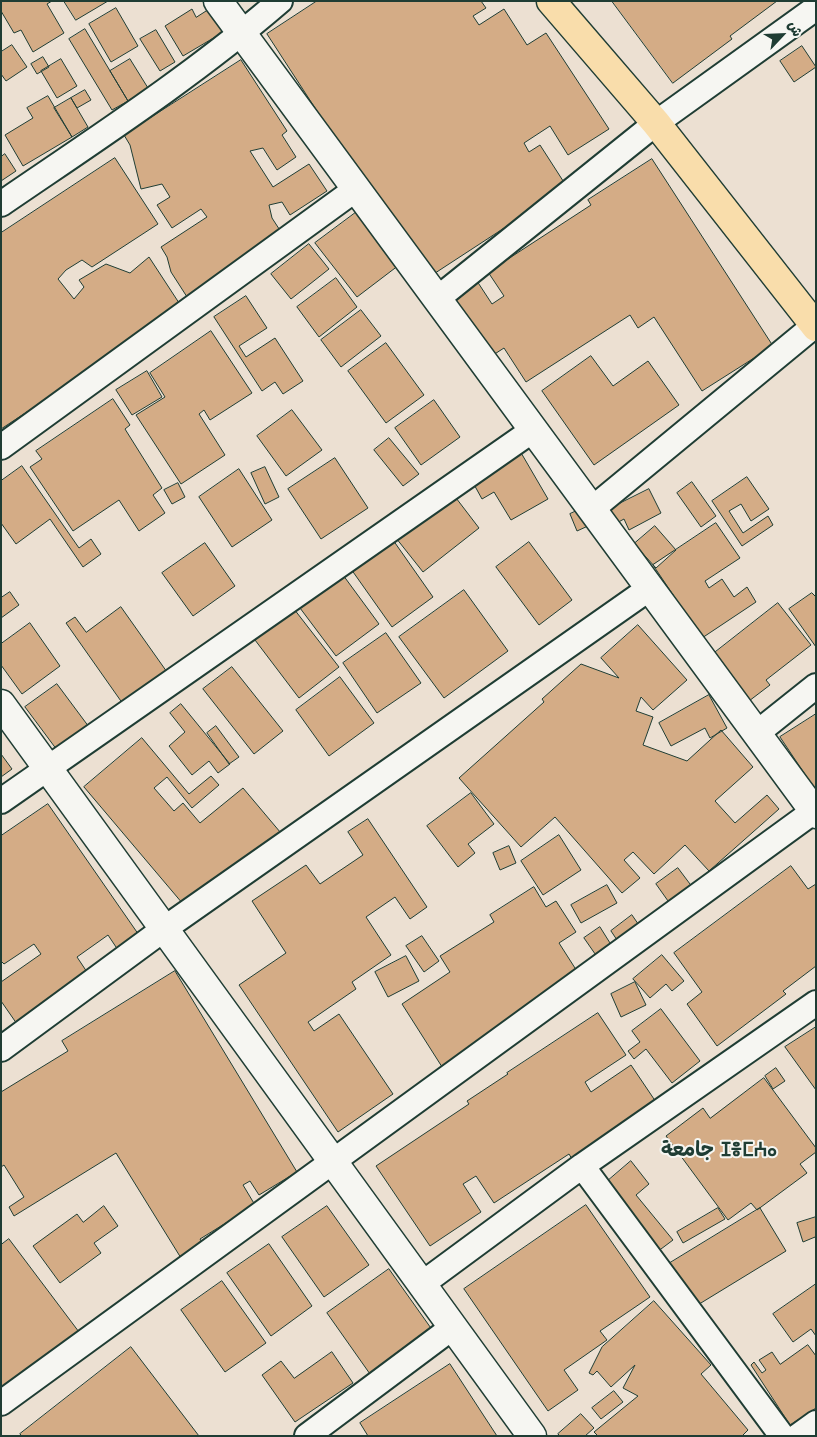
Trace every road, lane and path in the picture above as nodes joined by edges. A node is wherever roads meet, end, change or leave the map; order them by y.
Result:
1 (218, 1) edge
2 (280, 1) edge
3 (551, 1) edge
4 (816, 8) edge
5 (242, 34) junction
6 (656, 123) junction
7 (356, 189) junction
8 (1, 204) edge
9 (437, 299) junction
10 (815, 326) edge
11 (533, 430) junction
12 (1, 447) edge
13 (592, 509) junction
14 (650, 588) junction
15 (816, 686) edge
16 (1, 704) edge
17 (757, 733) junction
18 (47, 768) junction
19 (1, 801) edge
20 (815, 812) edge
21 (164, 930) junction
22 (816, 1003) edge
23 (1, 1049) edge
24 (334, 1162) junction
25 (582, 1166) junction
26 (422, 1284) junction
27 (453, 1327) junction
28 (1, 1403) edge
29 (816, 1423) edge
30 (307, 1436) edge
31 (532, 1436) edge
32 (782, 1436) edge
33 (798, 1436) edge

1 - 5 street
2 - 5 street
3 - 6 main road
4 - 6 street
5 - 7 street
5 - 8 street
6 - 9 street
6 - 10 main road
7 - 9 street
7 - 12 street
9 - 11 street
10 - 13 street
11 - 13 street
11 - 18 street
13 - 14 street
14 - 17 street
14 - 21 street
15 - 17 street
16 - 18 street
17 - 20 street
18 - 19 street
18 - 21 street
20 - 24 street
21 - 23 street
21 - 24 street
22 - 25 street
24 - 26 street
24 - 28 street
25 - 26 street
25 - 32 street
26 - 27 street
27 - 30 street
27 - 31 street
29 - 33 street

